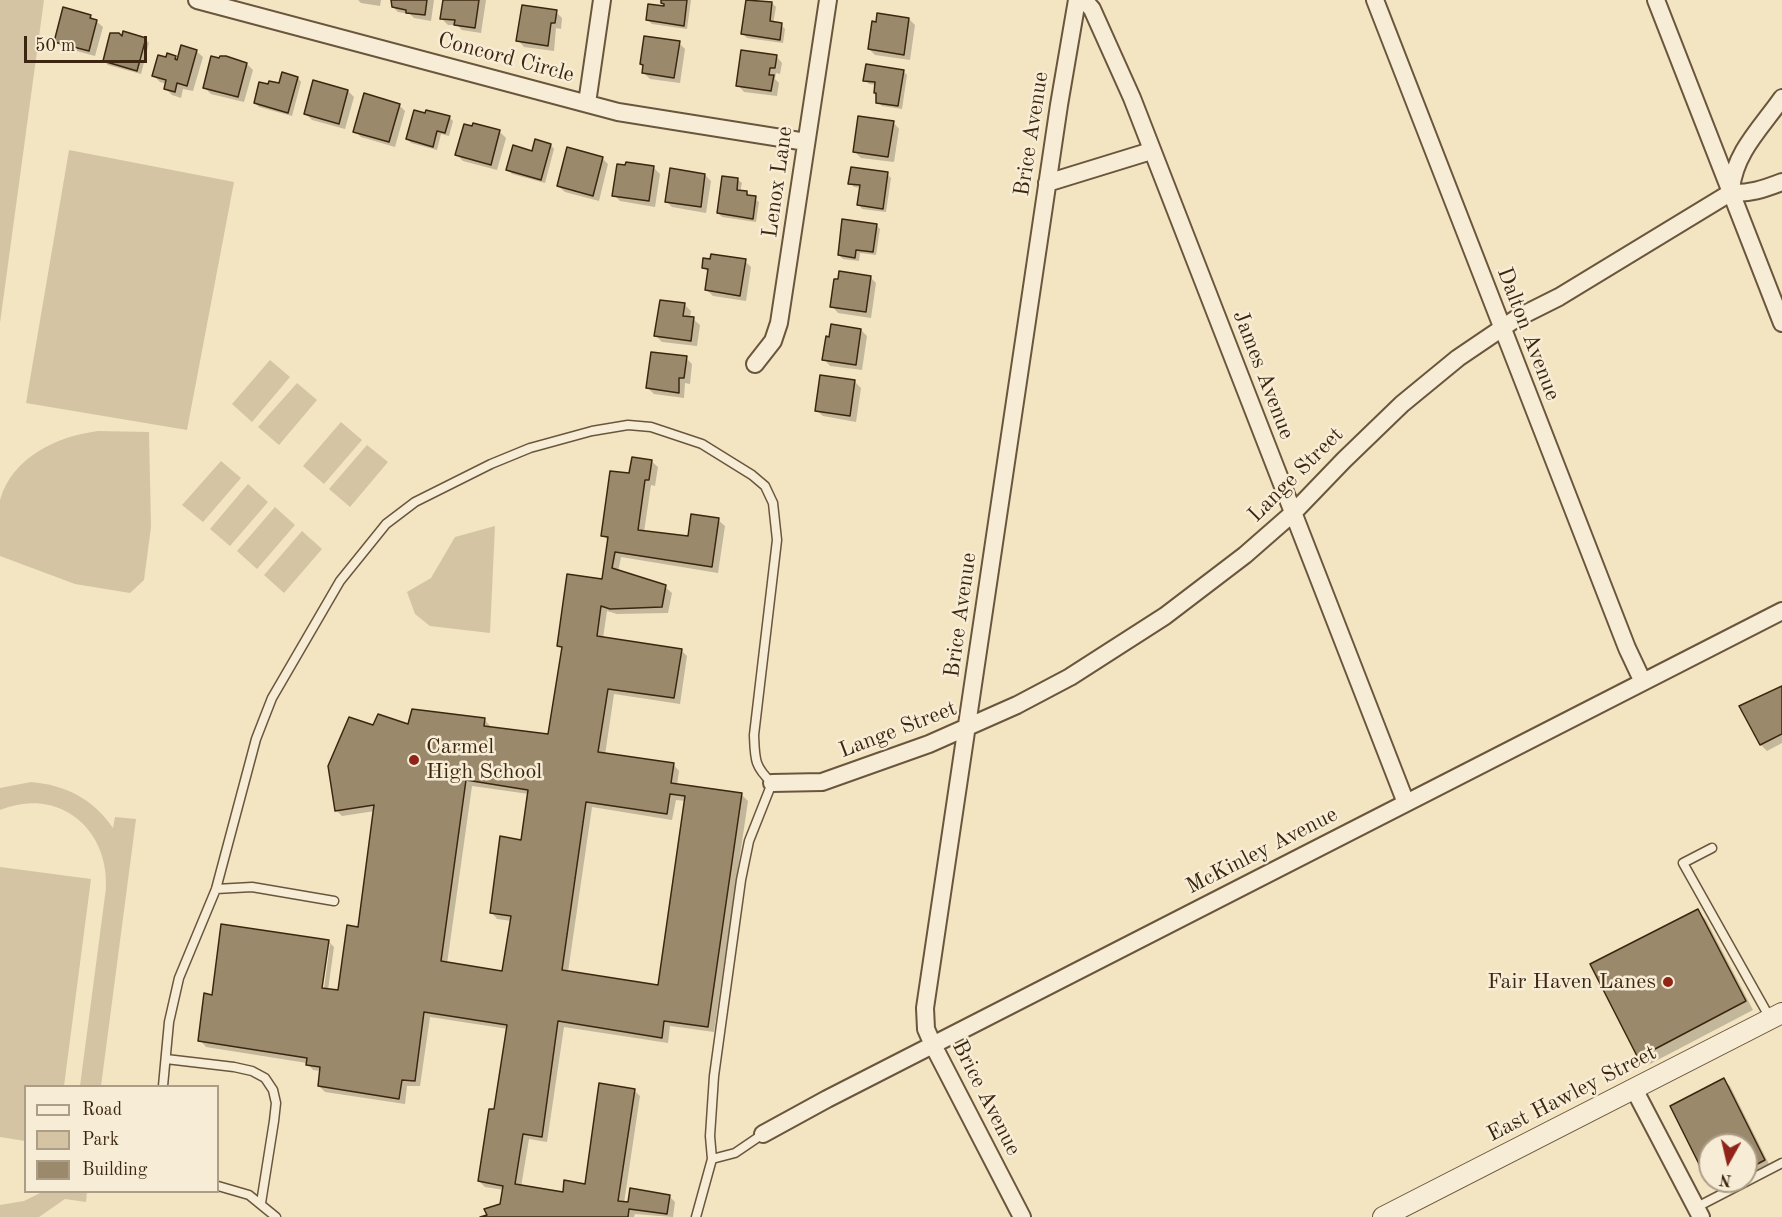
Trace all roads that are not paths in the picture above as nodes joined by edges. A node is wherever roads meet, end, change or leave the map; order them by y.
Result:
1 (197, 0) edge
2 (602, 0) edge
3 (828, 0) edge
4 (1077, 0) edge
5 (1084, 0) edge
6 (1376, 0) edge
7 (1656, 0) edge
8 (1782, 98) edge
9 (587, 103) junction
10 (806, 142) junction
11 (1151, 151) junction
12 (1782, 182) edge
13 (1047, 183) junction
14 (1730, 193) junction
15 (1782, 323) edge
16 (1502, 328) junction
17 (755, 364) dead end
18 (1293, 513) junction
19 (1782, 610) edge
20 (1643, 682) junction
21 (967, 728) junction
22 (772, 783) junction
23 (1406, 803) junction
24 (1712, 848) dead end
25 (216, 889) junction
26 (334, 901) dead end
27 (1776, 1016) edge
28 (933, 1046) junction
29 (166, 1059) junction
30 (163, 1085) edge
31 (1634, 1089) junction
32 (763, 1134) joint
33 (712, 1159) junction
34 (1782, 1162) edge
35 (219, 1186) edge
36 (261, 1203) junction
37 (1699, 1212) edge
38 (276, 1217) edge
39 (696, 1217) edge
40 (1022, 1217) edge
41 (1383, 1217) edge

1 - 9 street, Concord Circle
2 - 9 street
3 - 10 street, Lenox Lane
4 - 13 street, Brice Avenue
5 - 11 street, James Avenue
6 - 16 street, Dalton Avenue
7 - 14 street
8 - 14 street
9 - 10 street, Concord Circle
10 - 17 street, Lenox Lane
11 - 13 street
11 - 18 street, James Avenue
12 - 14 street
13 - 21 street, Brice Avenue
14 - 15 street
14 - 16 street, Lange Street
16 - 18 street, Lange Street
16 - 20 street, Dalton Avenue
18 - 21 street, Lange Street
18 - 23 street, James Avenue
19 - 20 street, McKinley Avenue
20 - 23 street, McKinley Avenue
21 - 22 street, Lange Street
21 - 28 street, Brice Avenue
22 - 25 lane
22 - 33 lane
23 - 28 street, McKinley Avenue
24 - 27 lane
25 - 26 lane
25 - 29 lane
27 - 31 street, East Hawley Street
28 - 32 street, McKinley Avenue
28 - 40 street, Brice Avenue
29 - 30 lane
29 - 36 lane
31 - 37 street
31 - 41 street, East Hawley Street
32 - 33 lane
33 - 39 lane
34 - 37 lane
35 - 36 lane
36 - 38 lane

